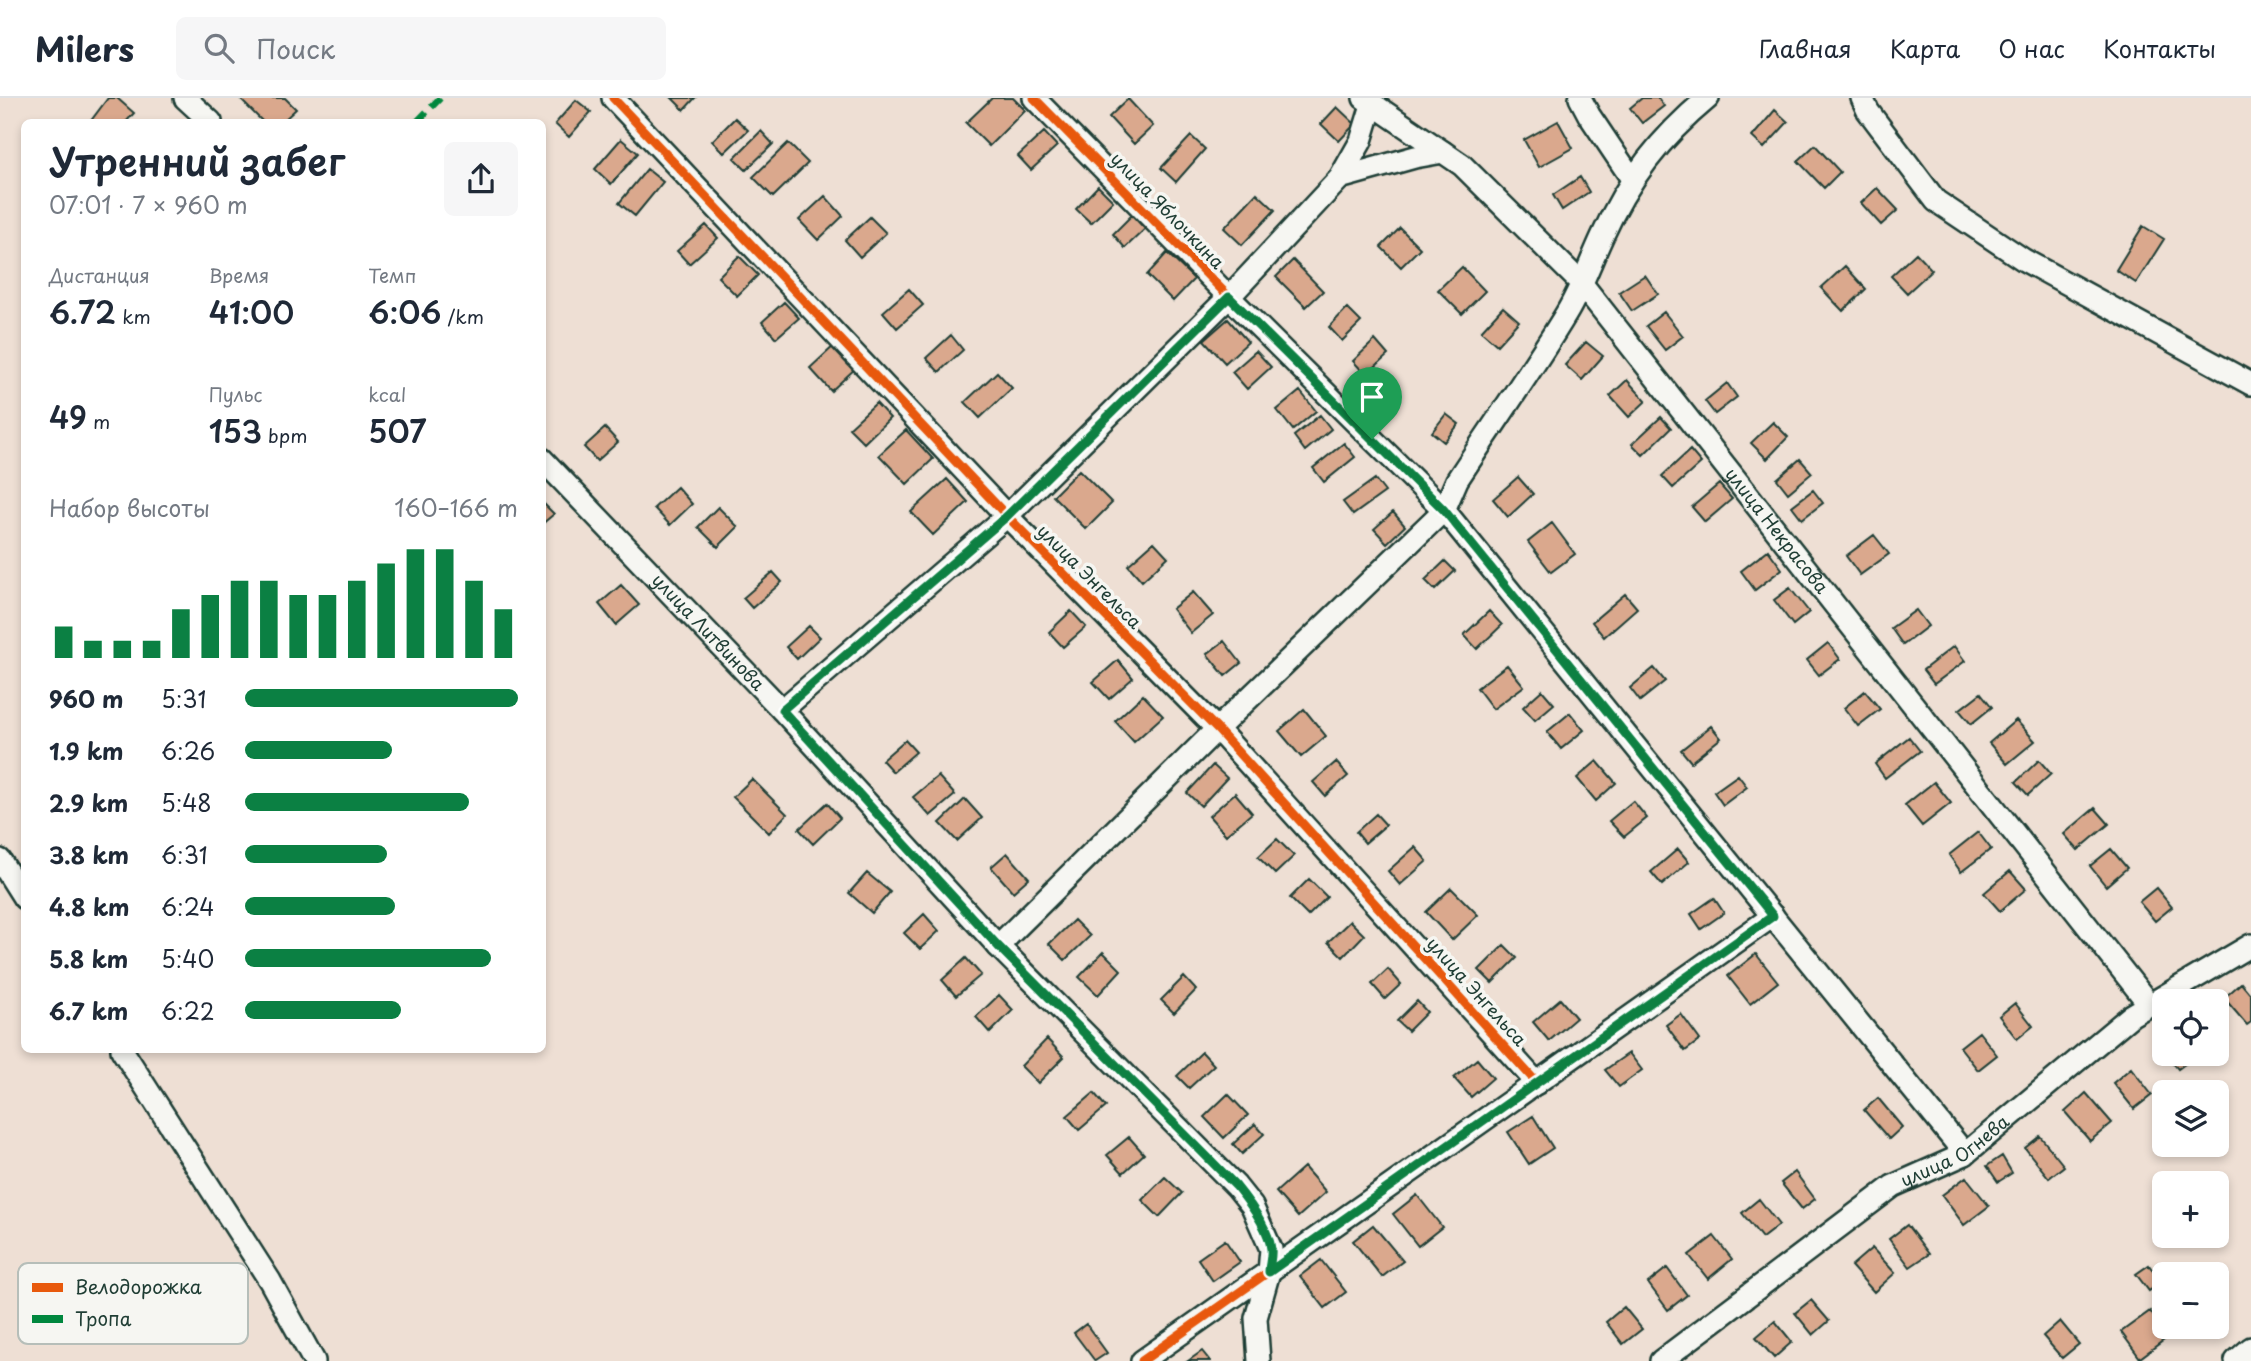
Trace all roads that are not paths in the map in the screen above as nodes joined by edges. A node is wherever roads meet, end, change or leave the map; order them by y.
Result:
1 (185, 98) edge
2 (614, 98) edge
3 (1034, 98) edge
4 (1580, 98) edge
5 (1708, 98) edge
6 (1863, 98) edge
7 (1368, 102) edge
8 (208, 119) edge
9 (1443, 152) junction
10 (1340, 178) junction
11 (1632, 179) junction
12 (1582, 284) junction
13 (1229, 297) junction
14 (2251, 384) edge
15 (546, 463) edge
16 (1444, 510) junction
17 (1007, 516) junction
18 (782, 710) junction
19 (1217, 729) junction
20 (0, 860) edge
21 (21, 893) edge
22 (1773, 916) junction
23 (2251, 945) edge
24 (998, 946) junction
25 (2148, 1003) junction
26 (124, 1053) edge
27 (1537, 1083) junction
28 (1965, 1154) junction
29 (1269, 1272) junction
30 (2251, 1349) edge
31 (314, 1361) edge
32 (1142, 1361) edge
33 (1259, 1361) edge
34 (1661, 1361) edge
35 (2236, 1361) edge

1 - 8 street
2 - 17 street, улица Энгельса
3 - 13 street, улица Яблочкина
4 - 11 street
5 - 11 street
6 - 14 street
7 - 9 street, улица Некрасова
7 - 10 street
9 - 10 street
9 - 12 street, улица Некрасова
10 - 13 street
11 - 12 street
12 - 16 street
12 - 25 street, улица Некрасова
13 - 16 street, улица Яблочкина
13 - 17 street
15 - 18 street, улица Литвинова
16 - 19 street
16 - 22 street, улица Яблочкина
17 - 18 street
17 - 19 street, улица Энгельса
18 - 24 street, улица Литвинова
19 - 24 street
19 - 27 street, улица Энгельса
20 - 21 street
22 - 27 street
22 - 28 street, улица Яблочкина
23 - 25 street, улица Огнева
24 - 29 street, улица Литвинова
25 - 28 street, улица Огнева
26 - 31 street
27 - 29 street
28 - 34 street, улица Огнева
29 - 32 street
29 - 33 street, улица Литвинова
30 - 35 street

